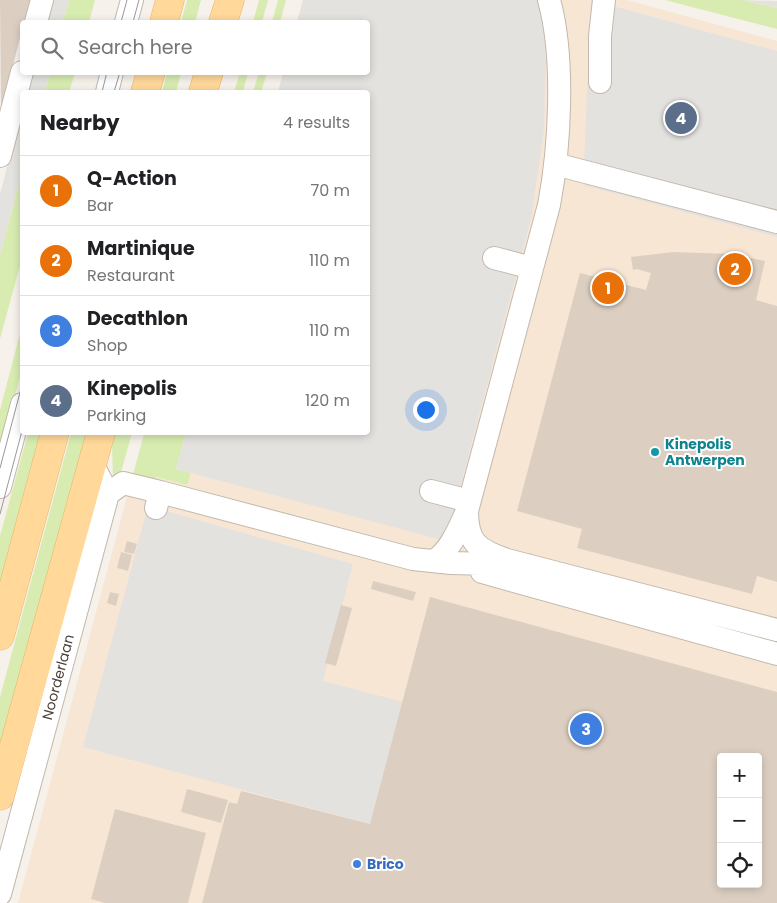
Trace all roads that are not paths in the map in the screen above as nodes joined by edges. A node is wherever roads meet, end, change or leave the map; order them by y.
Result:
1 (42, 0) edge
2 (132, 0) edge
3 (170, 0) edge
4 (230, 0) edge
5 (549, 0) edge
6 (604, 0) edge
7 (37, 20) edge
8 (127, 20) edge
9 (165, 20) edge
10 (224, 20) edge
11 (21, 75) edge
12 (111, 75) edge
13 (150, 75) edge
14 (208, 75) edge
15 (600, 82) dead end
16 (108, 90) edge
17 (146, 90) edge
18 (204, 90) edge
19 (0, 156) edge
20 (555, 164) junction
21 (777, 222) edge
22 (494, 258) dead end
23 (532, 268) junction
24 (20, 412) edge
25 (53, 435) edge
26 (100, 435) edge
27 (92, 463) junction
28 (0, 487) edge
29 (431, 491) dead end
30 (108, 494) junction
31 (468, 506) junction
32 (434, 561) junction
33 (463, 563) junction
34 (527, 565) junction
35 (767, 627) edge
36 (0, 636) edge
37 (777, 654) edge
38 (0, 796) edge
39 (0, 894) edge

1 - 7 street
2 - 8 street
3 - 9 main road
4 - 10 main road
5 - 20 street
6 - 15 street
11 - 19 street
12 - 16 street
13 - 17 main road
14 - 18 main road
20 - 21 street
20 - 23 street
22 - 23 street
23 - 31 street
24 - 28 street
25 - 36 main road
26 - 27 main road, Noorderlaan
27 - 30 street
27 - 38 main road, Noorderlaan
29 - 31 street
30 - 32 street
30 - 39 street, Noorderlaan
31 - 32 street
31 - 34 street
32 - 33 street
33 - 34 street
33 - 37 street
34 - 35 street

